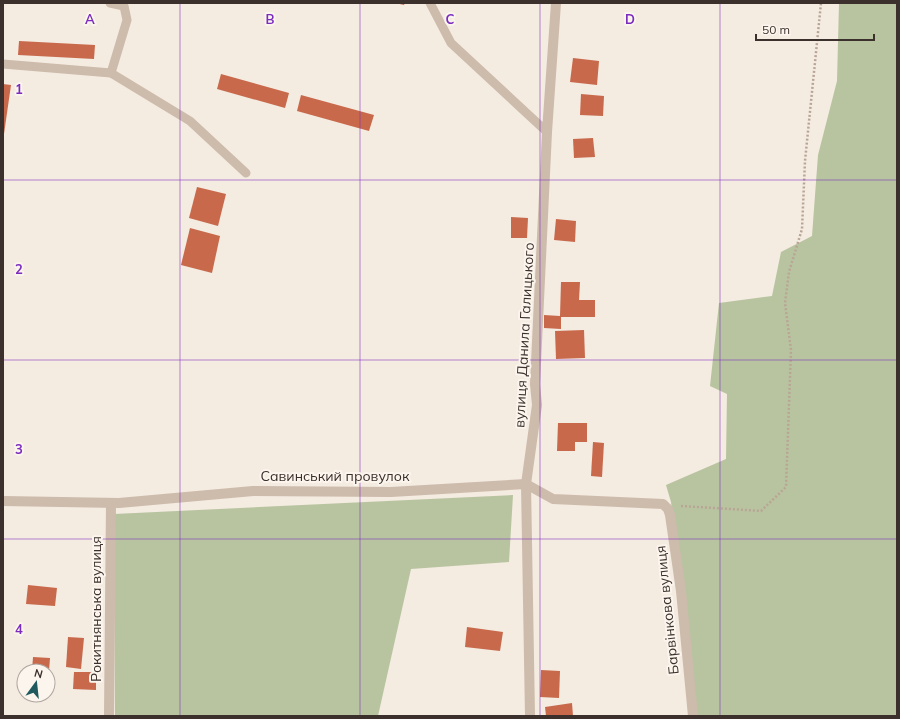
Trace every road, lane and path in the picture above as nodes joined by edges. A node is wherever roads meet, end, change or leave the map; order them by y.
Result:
1 (110, 3) edge
2 (430, 3) edge
3 (556, 3) edge
4 (821, 3) edge
5 (125, 4) edge
6 (3, 64) edge
7 (111, 74) junction
8 (547, 132) junction
9 (246, 173) dead end
10 (526, 484) junction
11 (3, 500) edge
12 (111, 503) junction
13 (663, 504) junction
14 (109, 716) edge
15 (530, 716) edge
16 (693, 716) edge

1 - 5 lane
2 - 8 lane
3 - 8 street, вулиця Данила Галицького
4 - 13 path
5 - 7 lane
6 - 7 lane
7 - 9 lane
8 - 10 street, вулиця Данила Галицького
10 - 12 street, Савинський провулок
10 - 13 street
10 - 15 street, вулиця Данила Галицького
11 - 12 street, Савинський провулок
12 - 14 street, Рокитнянська вулиця
13 - 16 street, Барвінкова вулиця

